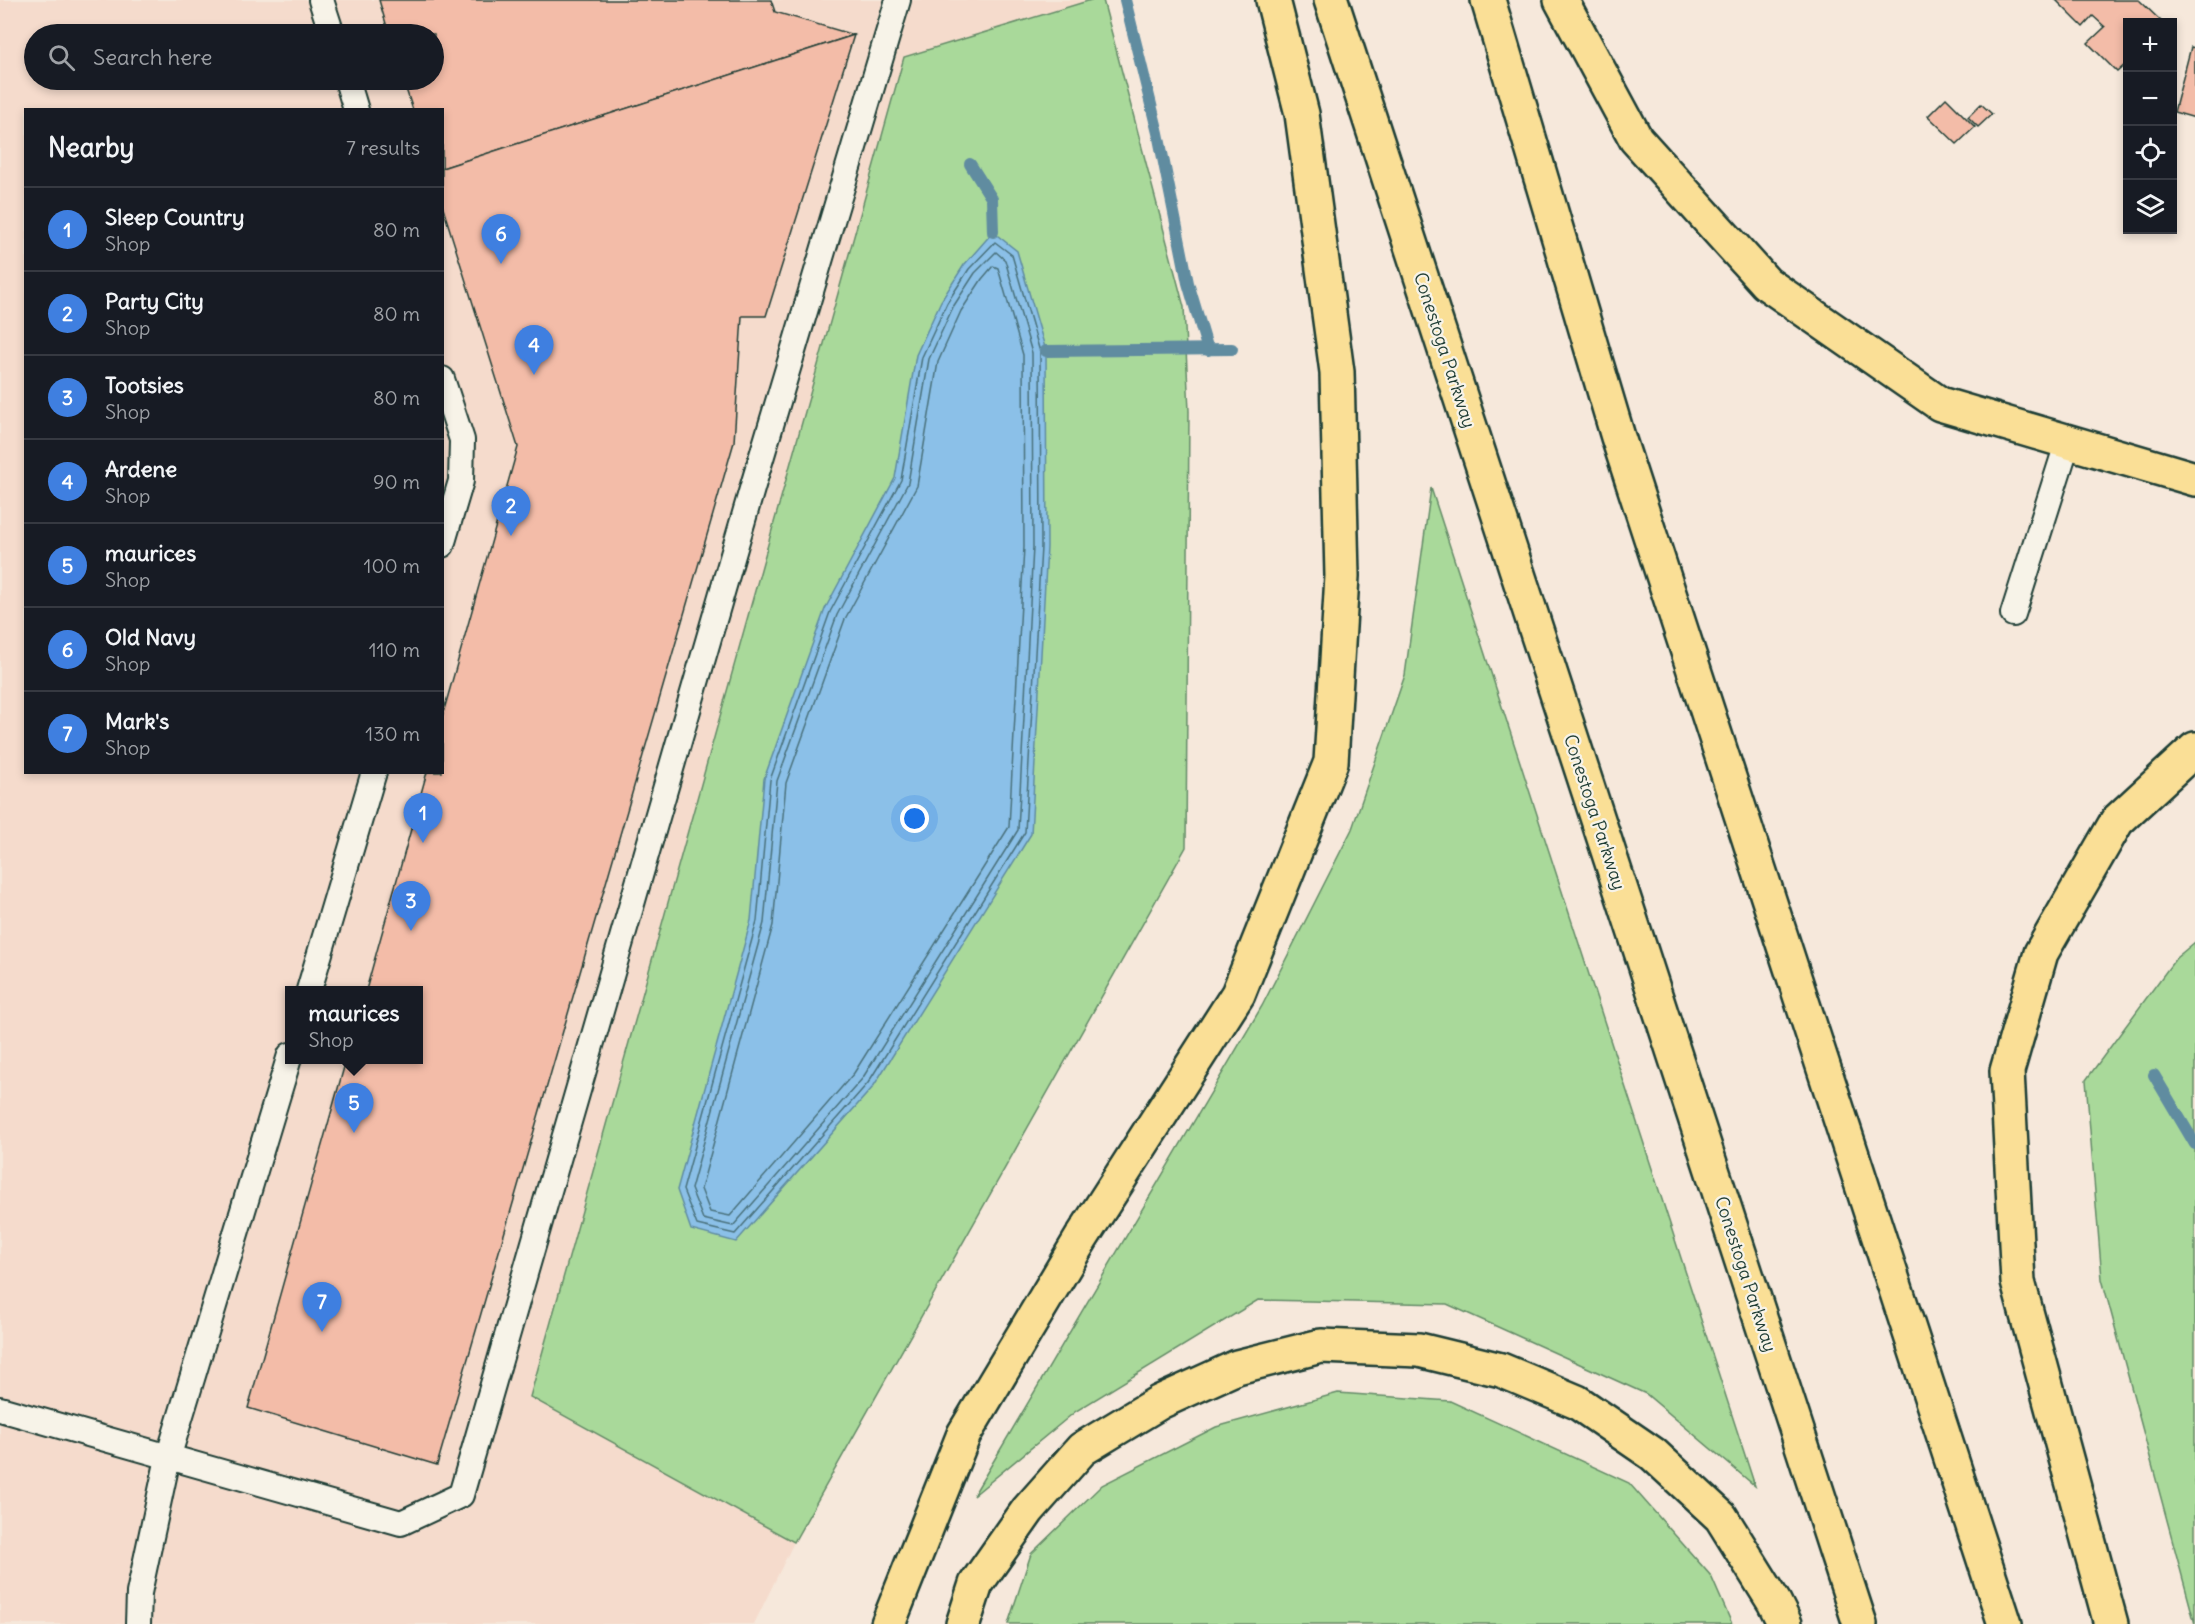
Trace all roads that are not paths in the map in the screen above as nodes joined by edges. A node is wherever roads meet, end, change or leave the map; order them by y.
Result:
1 (321, 0) edge
2 (898, 0) edge
3 (1273, 0) edge
4 (1331, 0) edge
5 (1488, 0) edge
6 (1561, 0) edge
7 (329, 24) edge
8 (350, 90) edge
9 (355, 108) edge
10 (444, 385) edge
11 (2068, 441) junction
12 (2195, 479) edge
13 (444, 538) edge
14 (2013, 614) dead end
15 (2195, 749) edge
16 (373, 774) edge
17 (310, 986) edge
18 (288, 1064) edge
19 (0, 1409) edge
20 (168, 1458) junction
21 (138, 1624) edge
22 (888, 1624) edge
23 (963, 1624) edge
24 (1785, 1624) edge
25 (1860, 1624) edge
26 (2005, 1624) edge
27 (2111, 1624) edge

1 - 7 lane
2 - 20 lane
3 - 22 highway
4 - 25 highway, Conestoga Parkway
5 - 26 highway
6 - 11 highway
8 - 9 lane
10 - 13 lane
11 - 12 highway
11 - 14 lane
15 - 27 highway
16 - 17 lane
18 - 20 lane
19 - 20 lane
20 - 21 lane
23 - 24 highway

